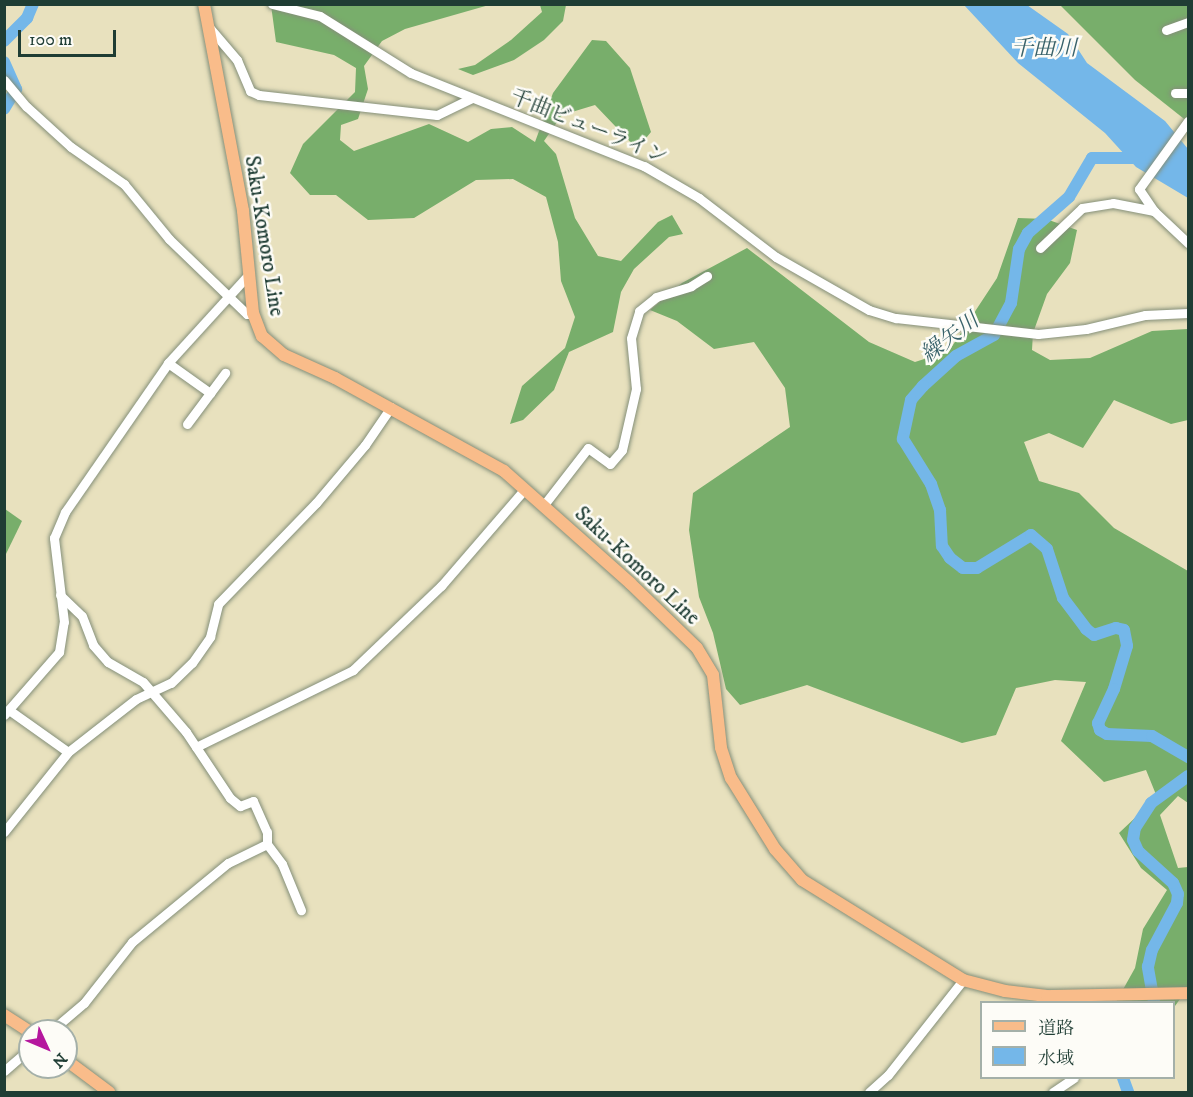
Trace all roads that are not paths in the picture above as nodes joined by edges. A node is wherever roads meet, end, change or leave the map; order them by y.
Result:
1 (204, 4) edge
2 (272, 4) edge
3 (1188, 22) edge
4 (208, 26) junction
5 (1166, 30) dead end
6 (4, 80) edge
7 (1175, 93) dead end
8 (1188, 93) edge
9 (472, 98) junction
10 (1188, 122) edge
11 (1154, 211) junction
12 (1188, 243) edge
13 (1040, 248) dead end
14 (249, 274) junction
15 (706, 276) dead end
16 (228, 296) junction
17 (1188, 313) edge
18 (253, 314) junction
19 (168, 363) junction
20 (225, 373) dead end
21 (210, 393) junction
22 (391, 407) junction
23 (187, 424) dead end
24 (524, 490) junction
25 (543, 506) junction
26 (60, 595) junction
27 (152, 691) junction
28 (7, 713) edge
29 (196, 747) junction
30 (68, 752) junction
31 (4, 832) edge
32 (267, 844) junction
33 (301, 910) dead end
34 (963, 980) junction
35 (1188, 993) edge
36 (1080, 999) edge
37 (4, 1014) edge
38 (65, 1019) edge
39 (18, 1024) edge
40 (18, 1059) edge
41 (78, 1069) edge
42 (4, 1071) edge
43 (1071, 1079) edge
44 (110, 1092) edge
45 (869, 1092) edge
46 (1053, 1092) edge

1 - 4 main road, Saku-Komoro Line
2 - 9 street, 千曲ビューライン
3 - 5 street
4 - 9 street
4 - 14 main road, Saku-Komoro Line
6 - 16 street
7 - 8 street
9 - 17 street, 千曲ビューライン
10 - 11 street
11 - 12 street
11 - 13 street
14 - 16 street
14 - 18 main road, Saku-Komoro Line
15 - 25 street
16 - 18 street
16 - 19 street
18 - 22 main road, Saku-Komoro Line
19 - 21 street
19 - 26 street
20 - 21 street
21 - 23 street
22 - 24 main road, Saku-Komoro Line
22 - 27 street
24 - 25 main road, Saku-Komoro Line
24 - 29 street
25 - 34 main road, Saku-Komoro Line
26 - 27 street
26 - 28 street
27 - 29 street
27 - 30 street
28 - 30 street
29 - 32 street
30 - 31 street
32 - 33 street
32 - 38 street
34 - 36 main road, Saku-Komoro Line
34 - 45 street
35 - 36 main road, Saku-Komoro Line
37 - 39 main road
40 - 42 street
41 - 44 main road
43 - 46 street

